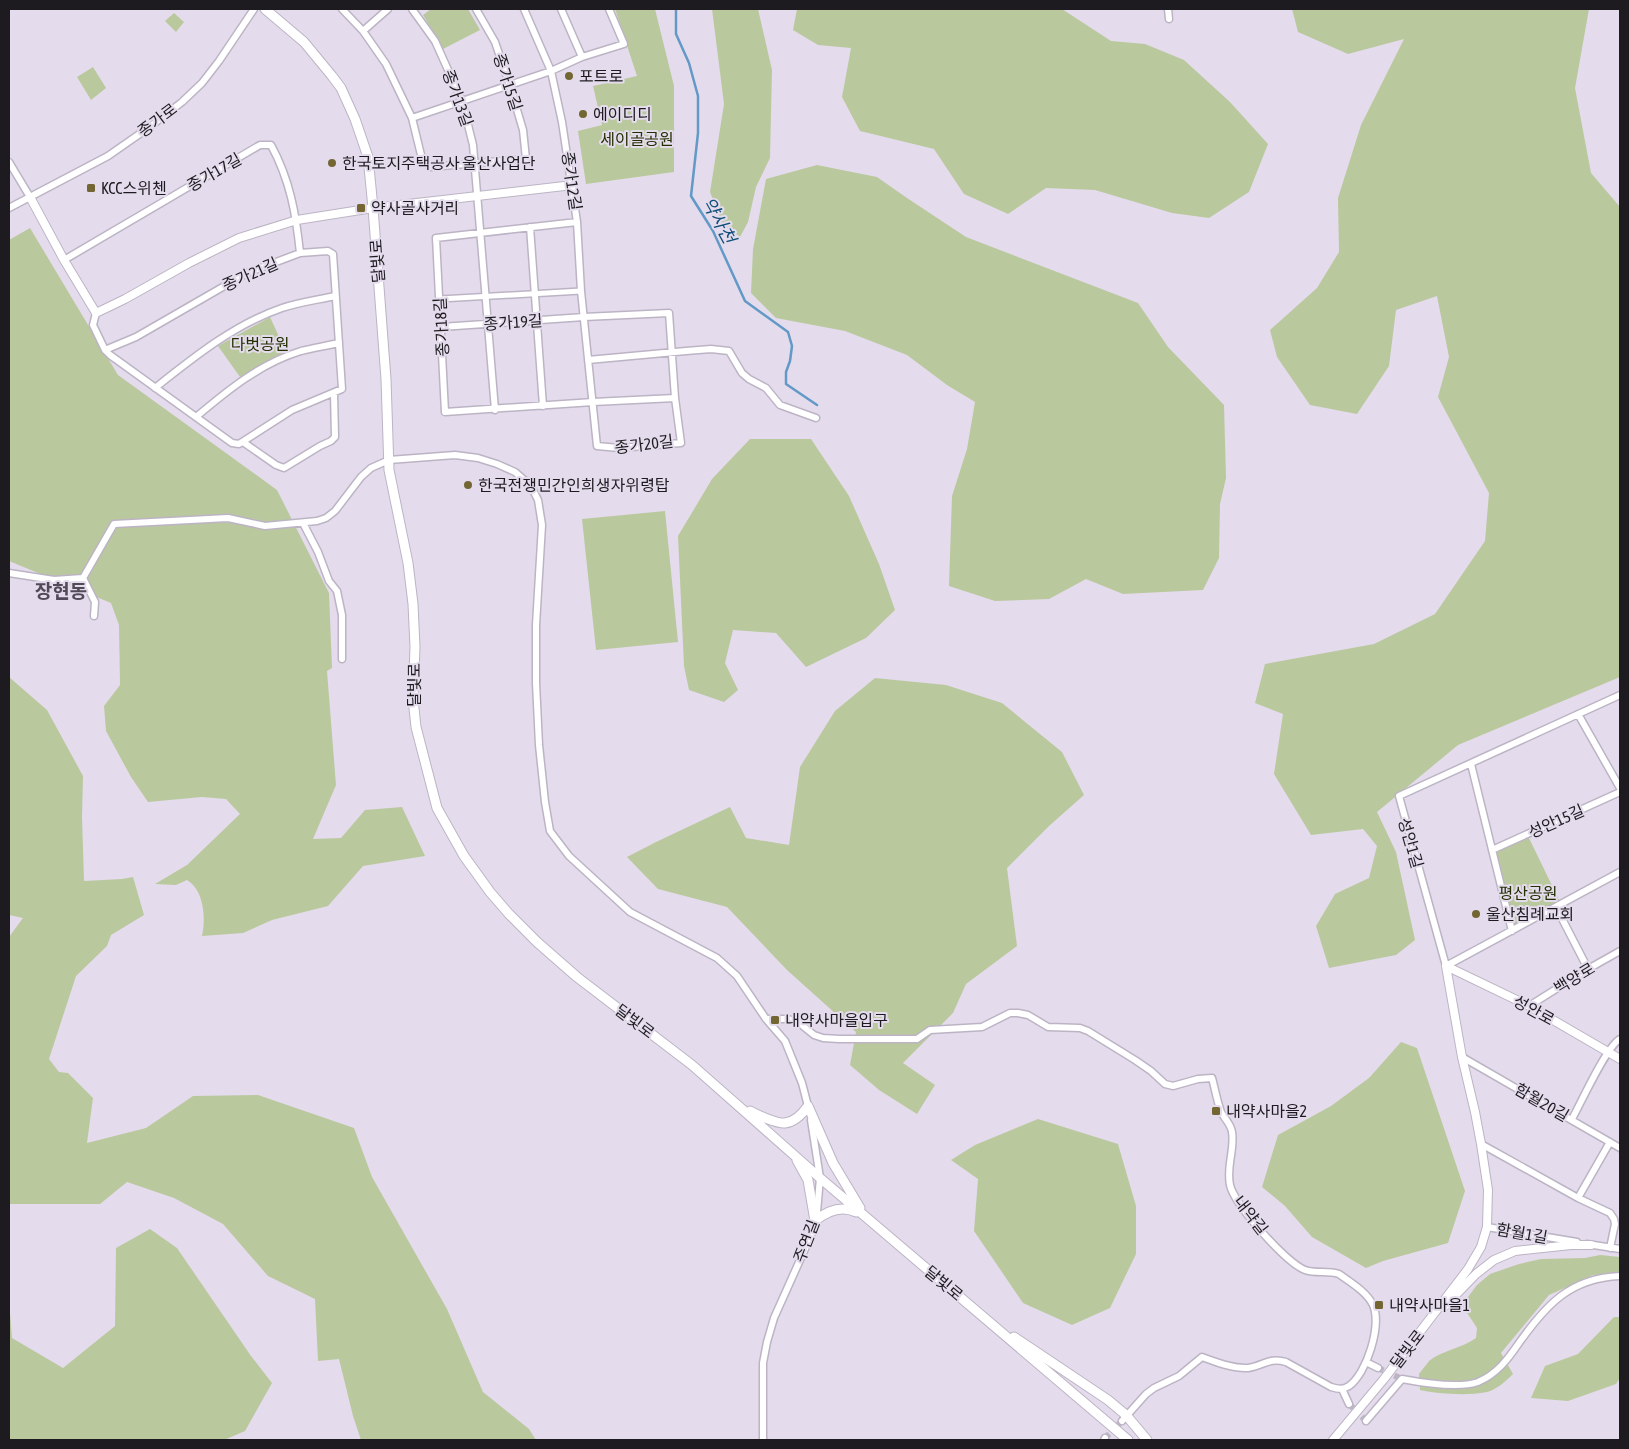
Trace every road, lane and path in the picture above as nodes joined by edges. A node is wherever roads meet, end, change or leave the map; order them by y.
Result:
1 (254, 9) edge
2 (264, 9) edge
3 (342, 9) edge
4 (388, 9) edge
5 (412, 9) edge
6 (476, 9) edge
7 (524, 9) edge
8 (561, 9) edge
9 (609, 9) edge
10 (1168, 9) edge
11 (1169, 19) dead end
12 (362, 30) junction
13 (582, 57) junction
14 (551, 71) junction
15 (510, 86) junction
16 (462, 101) junction
17 (412, 118) junction
18 (9, 162) edge
19 (475, 163) junction
20 (573, 185) junction
21 (479, 196) junction
22 (30, 197) junction
23 (9, 208) edge
24 (373, 208) junction
25 (297, 220) junction
26 (578, 222) junction
27 (530, 227) junction
28 (482, 232) junction
29 (300, 253) junction
30 (64, 260) junction
31 (581, 291) junction
32 (534, 294) junction
33 (335, 296) junction
34 (487, 296) junction
35 (440, 299) junction
36 (96, 314) junction
37 (584, 317) junction
38 (536, 321) junction
39 (489, 324) junction
40 (441, 327) junction
41 (339, 343) junction
42 (105, 350) junction
43 (672, 353) junction
44 (588, 360) junction
45 (155, 388) junction
46 (334, 393) junction
47 (675, 398) junction
48 (593, 402) junction
49 (543, 406) junction
50 (495, 410) junction
51 (196, 417) junction
52 (816, 418) dead end
53 (241, 443) junction
54 (389, 460) junction
55 (303, 523) junction
56 (9, 573) edge
57 (83, 578) junction
58 (94, 616) dead end
59 (342, 660) dead end
60 (1620, 695) edge
61 (1578, 714) junction
62 (1471, 764) junction
63 (1620, 788) edge
64 (1620, 792) edge
65 (1492, 850) junction
66 (1620, 872) edge
67 (1556, 907) junction
68 (1512, 931) junction
69 (1620, 952) edge
70 (1446, 966) junction
71 (1588, 969) junction
72 (1529, 1006) junction
73 (766, 1019) junction
74 (1620, 1039) edge
75 (1608, 1053) junction
76 (1462, 1057) junction
77 (1620, 1059) edge
78 (738, 1106) junction
79 (808, 1106) junction
80 (1572, 1119) junction
81 (1610, 1142) junction
82 (1481, 1144) junction
83 (1620, 1148) edge
84 (793, 1154) junction
85 (820, 1178) junction
86 (1578, 1198) junction
87 (864, 1214) junction
88 (815, 1221) junction
89 (1488, 1227) junction
90 (1591, 1245) junction
91 (1610, 1248) junction
92 (1620, 1249) edge
93 (1620, 1276) edge
94 (1432, 1317) junction
95 (997, 1328) junction
96 (1368, 1362) junction
97 (1378, 1368) tunnel mouth
98 (1342, 1389) junction
99 (1349, 1404) tunnel mouth
100 (1124, 1418) junction
101 (1366, 1421) dead end
102 (763, 1440) edge
103 (1128, 1440) edge
104 (1148, 1440) edge
105 (1333, 1440) edge

1 - 22 street, 종가로
2 - 24 main road, 달빛로
3 - 12 street
4 - 12 street
5 - 16 street, 종가13길
6 - 15 street, 종가15길
7 - 14 street, 종가12길
8 - 13 street
9 - 13 street
10 - 11 street
12 - 17 street
13 - 14 street
14 - 15 street
14 - 20 street, 종가12길
15 - 16 street
15 - 19 street, 종가15길
16 - 17 street
16 - 19 street, 종가13길
17 - 19 street
18 - 22 street
19 - 21 street, 종가13길
20 - 21 street
20 - 26 street, 종가12길
21 - 24 street
21 - 28 street, 종가13길
22 - 23 street, 종가로
22 - 30 street
24 - 25 street
24 - 54 main road, 달빛로
25 - 29 street
25 - 30 street, 종가17길
25 - 36 street
26 - 27 street, 종가18길
26 - 31 street, 종가12길
27 - 28 street, 종가18길
27 - 32 street
28 - 34 street
28 - 35 street, 종가18길
29 - 33 street, 종가21길
29 - 42 street, 종가21길
30 - 36 street
31 - 32 street
31 - 37 street, 종가12길
32 - 34 street
32 - 38 street
33 - 41 street, 종가21길
33 - 45 street
34 - 35 street
34 - 39 street
35 - 40 street, 종가18길
36 - 42 street
37 - 38 street, 종가19길
37 - 43 street, 종가20길
37 - 44 street, 종가12길
38 - 39 street, 종가19길
38 - 49 street
39 - 40 street, 종가19길
39 - 50 street
40 - 50 street, 종가18길
41 - 46 street, 종가21길
41 - 51 street
42 - 45 street
43 - 44 street
43 - 47 street, 종가20길
43 - 52 street
44 - 48 street, 종가12길
45 - 51 street
46 - 53 street
46 - 53 street
47 - 48 street
47 - 48 street, 종가20길
48 - 49 street, 종가18길
49 - 50 street, 종가18길
51 - 53 street
54 - 55 street
54 - 73 street
54 - 78 main road, 달빛로
55 - 57 street
55 - 59 street
56 - 57 street
57 - 58 street
60 - 61 street, 성안1길
61 - 62 street, 성안1길
61 - 63 street
62 - 65 street
62 - 70 street, 성안1길
64 - 65 street, 성안15길
65 - 68 street
66 - 67 street
67 - 68 street
67 - 71 street
68 - 70 street
69 - 71 street, 백양로
70 - 72 street, 성안로
70 - 76 street, 함월1길
71 - 72 street, 백양로
72 - 75 street, 성안로
73 - 79 street, 주연길
73 - 96 street, 내약길
74 - 75 street
75 - 77 street, 성안로
75 - 80 street
76 - 80 street, 함월20길
76 - 82 street, 함월1길
78 - 79 main road
78 - 84 main road, 달빛로
79 - 85 street, 주연길
79 - 87 main road
80 - 81 street, 함월20길
81 - 83 street, 함월20길
81 - 86 street
82 - 86 street
82 - 89 street, 함월1길
84 - 85 main road, 달빛로
84 - 88 main road
85 - 87 main road, 달빛로
85 - 88 street, 주연길
86 - 91 street
87 - 88 main road
87 - 95 main road, 달빛로
88 - 102 street, 주연길
89 - 90 street, 함월1길
89 - 94 street, 달빛로
90 - 91 street, 함월1길
90 - 94 street
91 - 92 street, 함월1길
93 - 101 street
94 - 105 street, 달빛로
95 - 100 main road
95 - 103 main road, 달빛로
96 - 97 street
96 - 98 street, 내약길
98 - 99 street
98 - 100 street
100 - 104 main road

